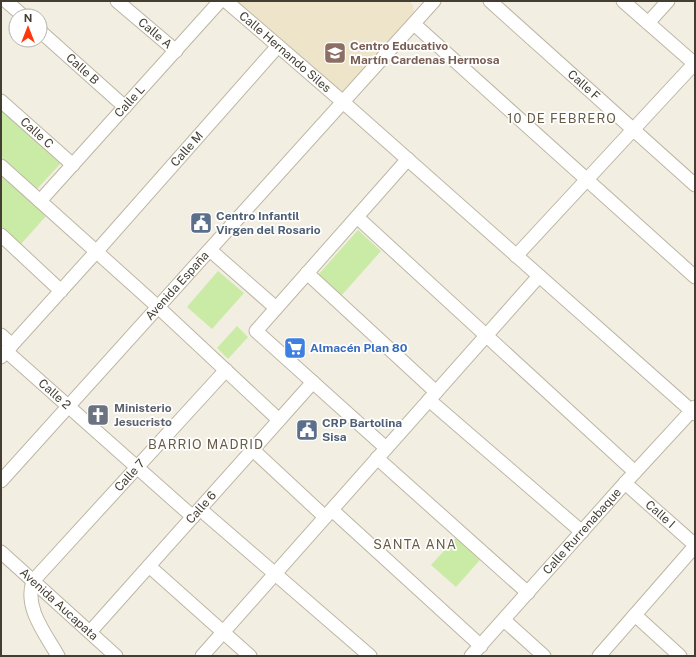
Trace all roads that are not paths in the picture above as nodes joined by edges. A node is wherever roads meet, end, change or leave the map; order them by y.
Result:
1 (6, 1) edge
2 (117, 1) edge
3 (220, 1) edge
4 (226, 1) edge
5 (434, 1) edge
6 (490, 1) edge
7 (623, 1) edge
8 (668, 1) edge
9 (14, 8) edge
10 (648, 23) junction
11 (414, 24) junction
12 (48, 38) edge
13 (278, 46) junction
14 (176, 51) junction
15 (695, 64) edge
16 (1, 101) edge
17 (344, 102) junction
18 (125, 107) junction
19 (633, 130) junction
20 (408, 159) junction
21 (73, 165) junction
22 (1, 166) edge
23 (587, 180) junction
24 (695, 185) edge
25 (40, 201) junction
26 (357, 217) junction
27 (1, 235) edge
28 (210, 250) junction
29 (96, 252) junction
30 (516, 256) junction
31 (307, 273) junction
32 (539, 276) junction
33 (695, 277) edge
34 (61, 291) junction
35 (158, 307) junction
36 (276, 308) junction
37 (1, 335) edge
38 (486, 336) junction
39 (6, 351) edge
40 (226, 370) junction
41 (313, 382) junction
42 (433, 396) junction
43 (68, 407) junction
44 (694, 411) edge
45 (279, 420) junction
46 (386, 448) junction
47 (253, 450) junction
48 (377, 458) junction
49 (137, 468) junction
50 (635, 472) junction
51 (1, 482) edge
52 (625, 484) junction
53 (196, 513) junction
54 (328, 513) junction
55 (582, 532) junction
56 (695, 545) edge
57 (1, 552) edge
58 (149, 566) junction
59 (275, 574) junction
60 (33, 581) junction
61 (528, 593) junction
62 (635, 615) junction
63 (504, 620) junction
64 (90, 632) junction
65 (223, 632) junction
66 (481, 646) junction
67 (58, 656) edge
68 (116, 656) edge
69 (202, 656) edge
70 (250, 656) edge
71 (370, 656) edge
72 (472, 656) edge
73 (544, 656) edge
74 (599, 656) edge
75 (680, 656) edge

1 - 9 street
2 - 14 street, Calle A
3 - 14 street, Calle L
4 - 13 street, Calle Hernando Siles
5 - 11 street, Avenida España
6 - 19 street, Calle F
7 - 10 street
8 - 10 street
10 - 15 street
11 - 17 street, Avenida España
11 - 23 street
12 - 18 street, Calle B
13 - 17 street, Calle Hernando Siles
13 - 29 street, Calle M
14 - 18 street, Calle L
15 - 19 street
16 - 21 street, Calle C
17 - 20 street, Calle Hernando Siles
17 - 28 street, Avenida España
18 - 21 street, Calle L
19 - 23 street
19 - 24 street, Calle F
20 - 26 street
20 - 30 street, Calle Hernando Siles
21 - 25 street, Calle L
22 - 25 street
23 - 30 street
23 - 33 street
25 - 29 street
26 - 31 street
26 - 38 street
27 - 34 street
28 - 35 street, Avenida España
28 - 36 street
29 - 34 street, Calle M
29 - 35 street
30 - 32 street, Calle Hernando Siles
31 - 36 street
31 - 42 street
32 - 38 street
32 - 44 street, Calle Hernando Siles
34 - 39 street, Calle M
35 - 40 street
35 - 43 street, Avenida España
36 - 41 street
37 - 39 street, Calle 2
38 - 42 street
38 - 50 street
39 - 43 street, Calle 2
40 - 45 street
40 - 49 street, Calle 7
41 - 45 street, Calle 6
41 - 46 street
42 - 46 street
42 - 55 street
43 - 49 street, Calle 2
43 - 51 street, Avenida España
44 - 50 street, Calle Rurrenabaque
45 - 47 street, Calle 6
46 - 48 street
47 - 53 street, Calle 6
47 - 54 street
48 - 54 street
48 - 61 street
49 - 53 street, Calle 2
49 - 60 street, Calle 7
50 - 52 street, Calle Rurrenabaque
52 - 55 street, Calle Rurrenabaque
52 - 56 street, Calle I
53 - 58 street, Calle 6
53 - 59 street, Calle 2
54 - 59 street
54 - 66 street
55 - 61 street, Calle Rurrenabaque
56 - 62 street
57 - 60 street, Avenida Aucapata
58 - 64 street, Calle 6
58 - 65 street
59 - 65 street
59 - 71 street, Calle 2
60 - 64 street, Avenida Aucapata
60 - 67 street
61 - 63 street, Calle Rurrenabaque
62 - 74 street
62 - 75 street
63 - 66 street, Calle Rurrenabaque
63 - 73 street
64 - 68 street, Avenida Aucapata
65 - 69 street
65 - 70 street
66 - 72 street, Calle Rurrenabaque

